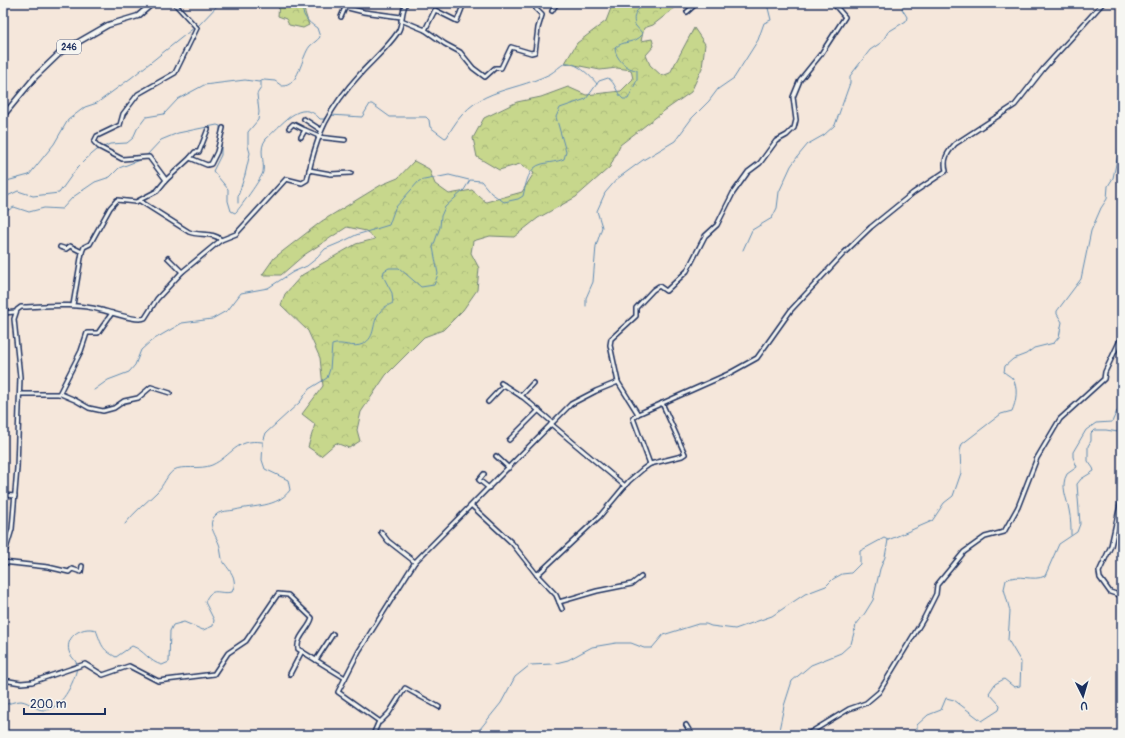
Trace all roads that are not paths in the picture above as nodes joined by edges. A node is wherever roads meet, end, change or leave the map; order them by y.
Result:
1 (153, 3) edge
2 (174, 3) edge
3 (347, 3) edge
4 (406, 3) edge
5 (464, 3) edge
6 (538, 3) edge
7 (557, 3) edge
8 (697, 3) edge
9 (763, 3) edge
10 (767, 3) edge
11 (833, 3) edge
12 (1103, 3) edge
13 (552, 11) dead end
14 (686, 12) dead end
15 (341, 17) dead end
16 (401, 18) junction
17 (425, 30) junction
18 (3, 116) edge
19 (304, 119) dead end
20 (223, 128) dead end
21 (289, 128) dead end
22 (208, 129) dead end
23 (306, 130) junction
24 (322, 130) junction
25 (318, 136) junction
26 (300, 137) dead end
27 (345, 140) dead end
28 (190, 158) junction
29 (309, 170) junction
30 (351, 172) dead end
31 (166, 180) junction
32 (140, 200) junction
33 (221, 240) junction
34 (60, 247) dead end
35 (82, 252) junction
36 (168, 258) dead end
37 (182, 272) junction
38 (3, 291) edge
39 (72, 305) junction
40 (15, 312) junction
41 (5, 313) edge
42 (112, 313) junction
43 (1122, 336) edge
44 (618, 382) junction
45 (533, 383) dead end
46 (170, 393) dead end
47 (20, 394) junction
48 (59, 394) junction
49 (521, 396) junction
50 (488, 402) dead end
51 (662, 403) junction
52 (539, 410) junction
53 (638, 414) junction
54 (551, 423) junction
55 (509, 440) dead end
56 (496, 456) dead end
57 (650, 464) junction
58 (509, 468) junction
59 (484, 474) dead end
60 (625, 486) junction
61 (489, 488) junction
62 (3, 495) edge
63 (15, 496) junction
64 (1122, 496) edge
65 (472, 506) junction
66 (381, 532) dead end
67 (3, 559) edge
68 (3, 562) edge
69 (415, 562) junction
70 (82, 566) dead end
71 (537, 575) junction
72 (641, 576) dead end
73 (1122, 596) edge
74 (559, 602) junction
75 (562, 609) dead end
76 (333, 634) dead end
77 (302, 651) junction
78 (316, 660) junction
79 (290, 674) dead end
80 (345, 678) junction
81 (3, 680) edge
82 (439, 707) dead end
83 (380, 722) junction
84 (686, 725) dead end
85 (373, 735) edge
86 (692, 735) edge
87 (806, 735) edge

1 - 18 main road, 246
2 - 31 street
3 - 15 street
3 - 16 street
4 - 16 street
5 - 17 street
6 - 17 street
7 - 13 street
8 - 14 street
9 - 10 street
11 - 44 street
12 - 51 street
16 - 17 street
16 - 24 street
19 - 24 street
20 - 28 street
21 - 23 street
22 - 28 street
23 - 25 street
23 - 26 street
24 - 25 street
25 - 27 street
25 - 29 street
28 - 31 street
29 - 30 street
29 - 33 street
31 - 32 street
32 - 33 street
32 - 35 street
33 - 37 street
34 - 35 street
35 - 39 street
36 - 37 street
37 - 42 street
38 - 41 street
39 - 40 street
39 - 42 street
40 - 41 street
40 - 47 street
42 - 48 street
43 - 87 street
44 - 53 street
44 - 54 street
45 - 49 street
46 - 48 street
47 - 48 street
47 - 63 street
49 - 50 street
49 - 52 street
51 - 53 street
51 - 57 street
52 - 54 street
52 - 55 street
53 - 57 street
54 - 58 street
54 - 60 street
56 - 58 street
57 - 60 street
58 - 61 street
59 - 61 street
60 - 71 street
61 - 65 street
62 - 63 street
63 - 67 street
64 - 73 street
65 - 69 street
65 - 71 street
66 - 69 street
68 - 70 street
69 - 80 street
71 - 74 street
72 - 74 street
74 - 75 street
76 - 78 street
77 - 78 street
77 - 79 street
77 - 81 street
78 - 80 street
80 - 83 street
82 - 83 street
83 - 85 street
84 - 86 street

